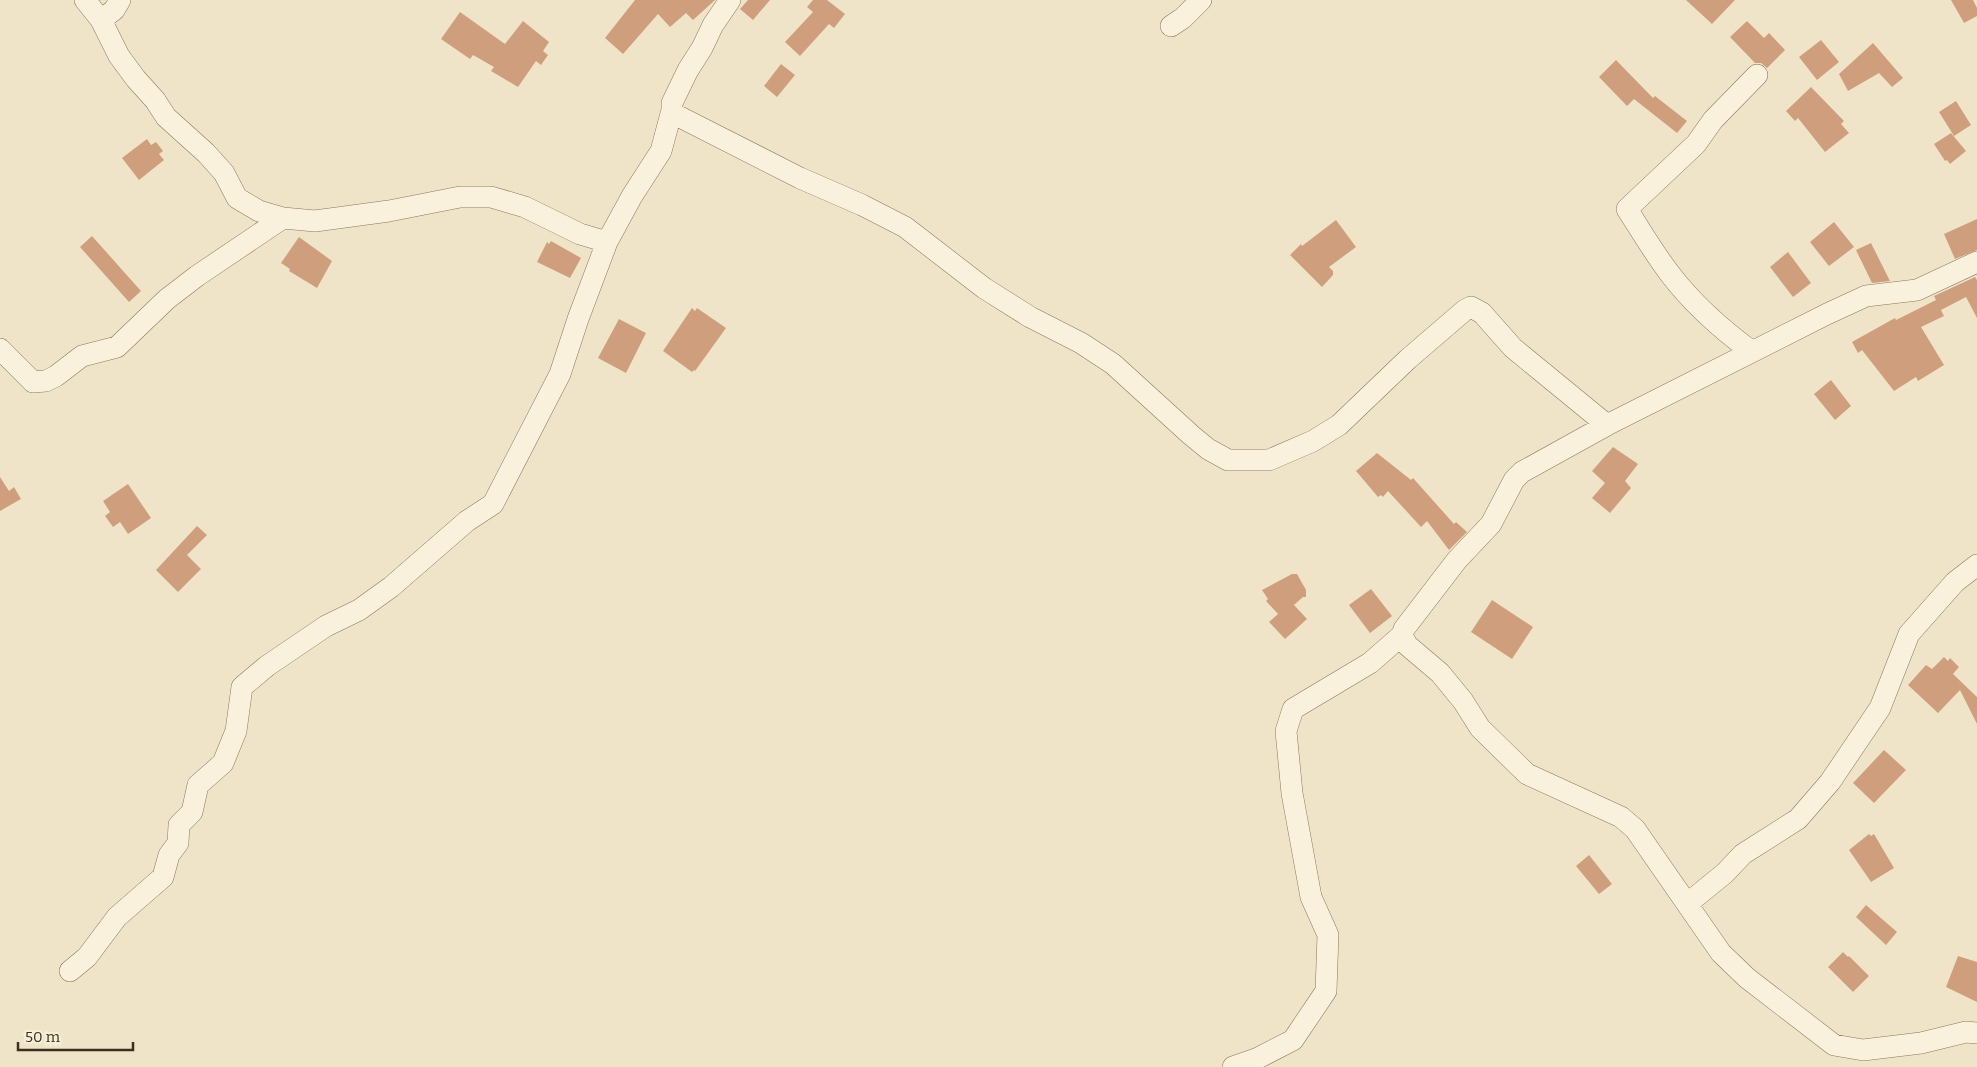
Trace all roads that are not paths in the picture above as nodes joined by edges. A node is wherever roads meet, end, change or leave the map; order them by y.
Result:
1 (85, 0) edge
2 (120, 0) edge
3 (730, 0) edge
4 (1201, 0) edge
5 (101, 20) junction
6 (1171, 26) dead end
7 (1757, 75) dead end
8 (672, 110) junction
9 (283, 218) junction
10 (607, 242) junction
11 (1977, 262) edge
12 (0, 349) edge
13 (1751, 351) junction
14 (1607, 425) junction
15 (1977, 565) edge
16 (1402, 635) junction
17 (1687, 904) junction
18 (70, 971) dead end
19 (1977, 1033) edge
20 (1233, 1067) edge

1 - 5 street
2 - 5 street
3 - 8 street
4 - 6 street
5 - 9 street
7 - 13 street
8 - 10 street
8 - 14 street
9 - 10 street
9 - 12 street
10 - 18 street
11 - 13 street
13 - 14 street
14 - 16 street
15 - 17 street
16 - 17 street
16 - 20 street
17 - 19 street

